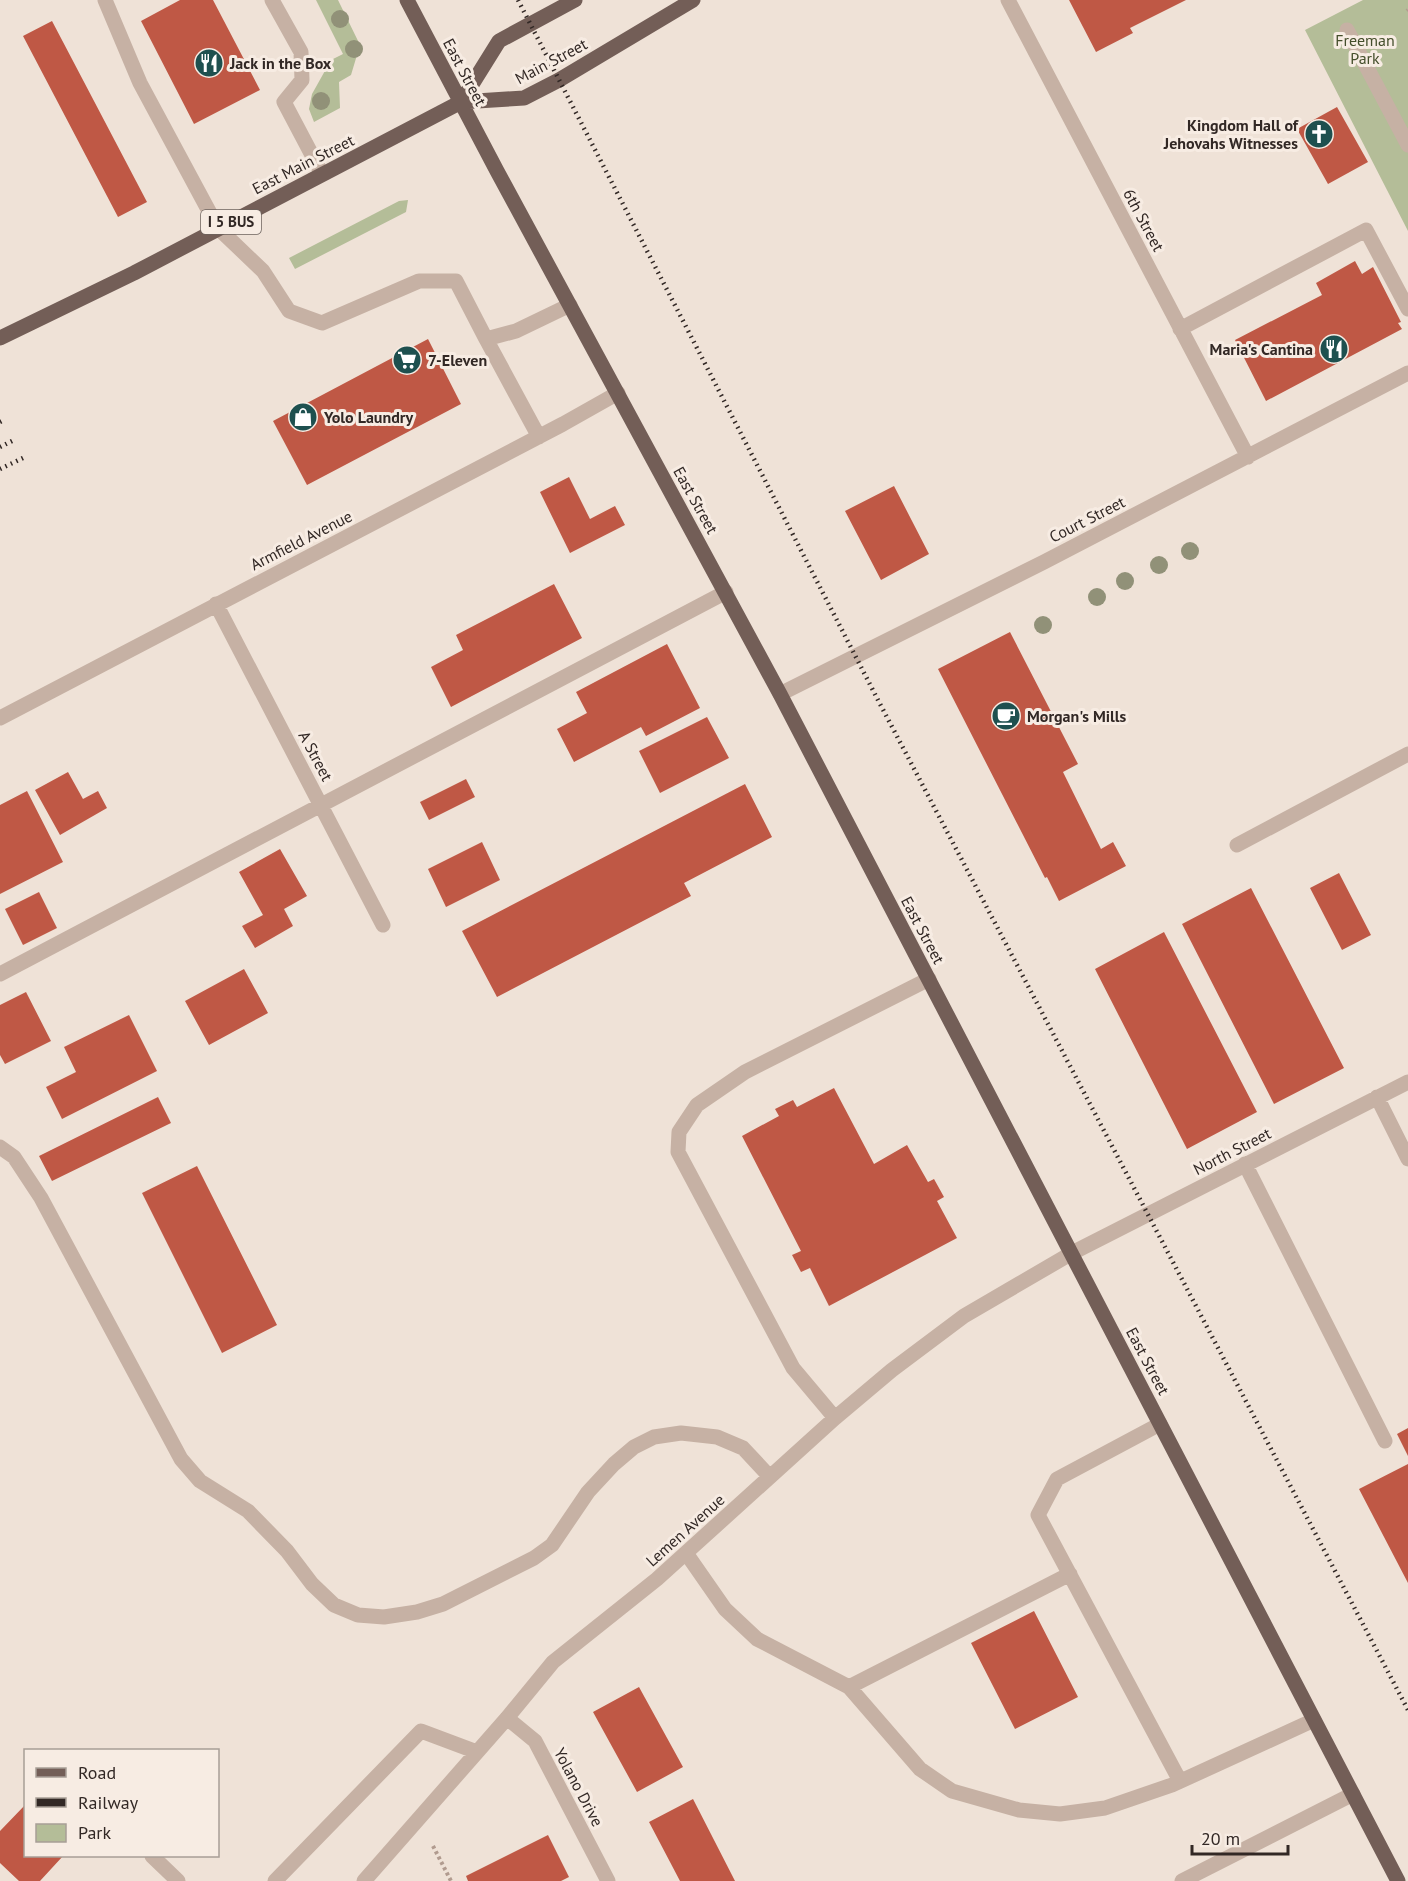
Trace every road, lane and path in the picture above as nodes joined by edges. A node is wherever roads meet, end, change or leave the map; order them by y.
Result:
1 (105, 0) edge
2 (272, 0) edge
3 (407, 0) edge
4 (576, 0) edge
5 (693, 0) edge
6 (1008, 0) edge
7 (1347, 30) dead end
8 (461, 102) junction
9 (1408, 145) edge
10 (322, 174) junction
11 (218, 228) junction
12 (570, 305) junction
13 (1408, 309) edge
14 (1180, 329) junction
15 (0, 338) edge
16 (486, 339) junction
17 (1408, 373) edge
18 (618, 393) junction
19 (539, 437) junction
20 (1248, 456) junction
21 (726, 592) junction
22 (216, 604) junction
23 (780, 694) junction
24 (0, 718) edge
25 (1408, 754) edge
26 (321, 805) junction
27 (1237, 845) dead end
28 (383, 925) dead end
29 (0, 974) edge
30 (929, 979) junction
31 (1408, 1082) edge
32 (1377, 1097) junction
33 (0, 1148) edge
34 (1408, 1159) edge
35 (1245, 1164) junction
36 (1072, 1253) junction
37 (835, 1418) junction
38 (1160, 1424) junction
39 (1385, 1441) dead end
40 (770, 1478) junction
41 (686, 1553) junction
42 (1070, 1574) junction
43 (849, 1687) junction
44 (507, 1718) junction
45 (1314, 1720) junction
46 (477, 1752) junction
47 (1180, 1781) junction
48 (1353, 1794) junction
49 (433, 1846) dead end
50 (153, 1857) edge
51 (178, 1881) edge
52 (275, 1881) edge
53 (364, 1881) edge
54 (451, 1881) edge
55 (608, 1881) edge
56 (1182, 1881) edge
57 (1398, 1881) edge

1 - 11 street
2 - 10 street
3 - 8 main road, East Street
4 - 8 main road
5 - 8 main road, Main Street / I 5 BUS
6 - 14 street, 6th Street
7 - 9 street
8 - 10 main road, East Main Street / I 5 BUS
8 - 12 main road, East Street
10 - 11 main road, East Main Street / I 5 BUS
11 - 15 main road, East Main Street / I 5 BUS
11 - 16 street
12 - 16 street
12 - 18 main road, East Street
13 - 14 street
14 - 20 street, 6th Street
16 - 19 street
17 - 20 street, Court Street
18 - 19 street, Armfield Avenue
18 - 21 main road, East Street
19 - 22 street, Armfield Avenue
20 - 23 street, Court Street
21 - 23 main road, East Street
21 - 26 street
22 - 24 street, Armfield Avenue
22 - 26 street, A Street
23 - 30 main road, East Street
25 - 27 street
26 - 28 street, A Street
26 - 29 street
30 - 36 main road, East Street
30 - 37 street
31 - 32 street, North Street
32 - 34 street
32 - 35 street, North Street
33 - 40 street
35 - 36 street, North Street
35 - 39 street
36 - 37 street, Lemen Avenue
36 - 38 main road, East Street
37 - 40 street, Lemen Avenue
38 - 42 street
38 - 45 main road, East Street
40 - 41 street, Lemen Avenue
41 - 43 street
41 - 44 street, Lemen Avenue
42 - 43 street
42 - 47 street
43 - 47 street
44 - 46 street, Lemen Avenue
44 - 55 street, Yolano Drive
45 - 47 street
45 - 48 main road, East Street
46 - 52 street
46 - 53 street, Lemen Avenue
48 - 56 street
48 - 57 main road, East Street
49 - 54 path
50 - 51 street

